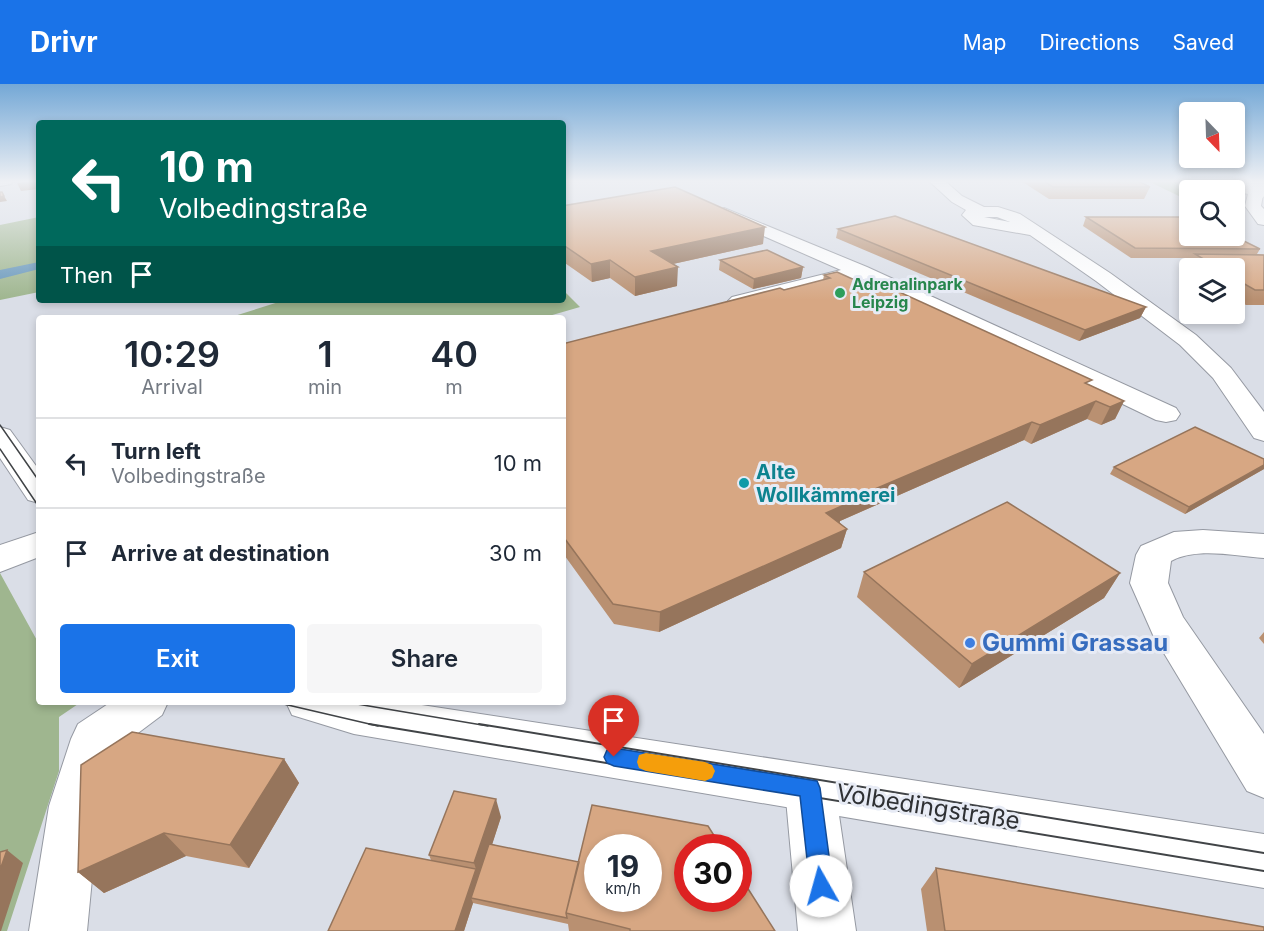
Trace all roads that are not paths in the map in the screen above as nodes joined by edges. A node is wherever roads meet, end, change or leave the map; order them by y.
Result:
1 (743, 221) edge
2 (978, 221) edge
3 (1018, 221) edge
4 (1006, 226) junction
5 (1034, 231) junction
6 (971, 235) dead end
7 (860, 271) junction
8 (715, 307) edge
9 (1166, 414) dead end
10 (1264, 432) edge
11 (0, 436) edge
12 (36, 489) edge
13 (36, 545) edge
14 (1264, 546) edge
15 (0, 559) edge
16 (142, 705) edge
17 (320, 705) edge
18 (1264, 775) edge
19 (810, 788) junction
20 (1264, 861) edge
21 (58, 931) edge
22 (827, 931) edge

1 - 7 street
2 - 4 street
3 - 5 street
4 - 5 street
4 - 6 street
5 - 10 street
7 - 8 street
7 - 9 street
11 - 12 street
13 - 15 street
14 - 18 street
16 - 21 street
17 - 19 street, Volbedingstraße
19 - 20 street, Volbedingstraße
19 - 22 street

